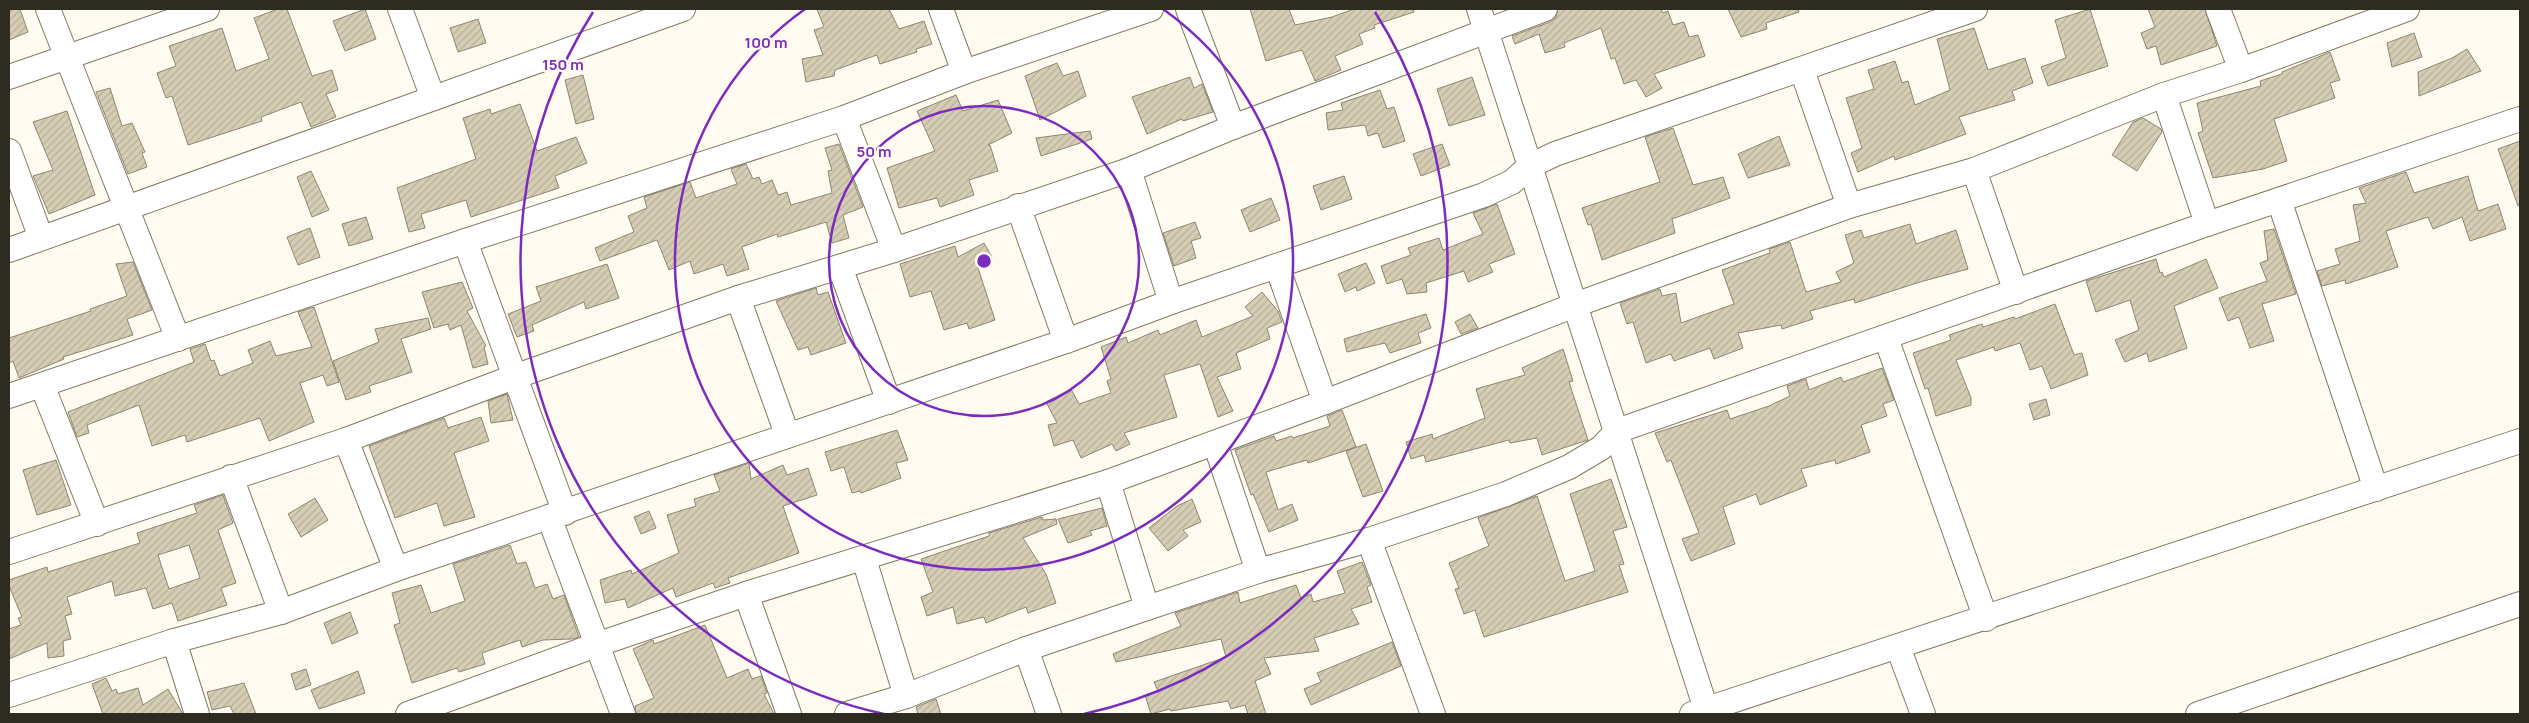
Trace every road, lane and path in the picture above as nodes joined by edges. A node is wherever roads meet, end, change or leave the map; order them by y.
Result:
1 (48, 9) edge
2 (207, 9) edge
3 (400, 9) edge
4 (683, 9) edge
5 (941, 9) edge
6 (1151, 9) edge
7 (1188, 9) edge
8 (1545, 9) edge
9 (1975, 9) edge
10 (2218, 9) edge
11 (2407, 9) edge
12 (1095, 18) edge
13 (1918, 18) edge
14 (1482, 19) edge
15 (68, 58) junction
16 (1802, 70) junction
17 (2242, 70) junction
18 (964, 72) junction
19 (9, 77) edge
20 (2164, 95) junction
21 (433, 98) junction
22 (844, 118) junction
23 (2520, 119) edge
24 (1233, 127) junction
25 (9, 151) edge
26 (1530, 166) junction
27 (1129, 170) junction
28 (1974, 170) junction
29 (2280, 200) junction
30 (1018, 206) junction
31 (1850, 206) junction
32 (127, 208) junction
33 (2207, 224) junction
34 (41, 238) junction
35 (465, 241) junction
36 (9, 250) edge
37 (894, 250) junction
38 (1277, 266) junction
39 (840, 267) junction
40 (2016, 292) junction
41 (738, 298) junction
42 (1171, 302) junction
43 (1575, 305) junction
44 (178, 338) junction
45 (1886, 338) junction
46 (1066, 341) junction
47 (514, 377) junction
48 (42, 385) junction
49 (9, 396) edge
50 (889, 402) junction
51 (1325, 402) junction
52 (1617, 431) junction
53 (788, 434) junction
54 (346, 440) junction
55 (2520, 440) edge
56 (1215, 443) junction
57 (231, 477) junction
58 (1108, 482) junction
59 (2376, 488) junction
60 (557, 515) junction
61 (97, 524) junction
62 (1369, 540) junction
63 (9, 552) edge
64 (864, 559) junction
65 (396, 569) junction
66 (1258, 571) junction
67 (746, 594) junction
68 (2520, 604) edge
69 (1148, 608) junction
70 (281, 612) junction
71 (1986, 619) junction
72 (174, 641) junction
73 (596, 645) junction
74 (1898, 647) junction
75 (1026, 649) junction
76 (9, 694) edge
77 (906, 696) junction
78 (419, 712) edge
79 (1699, 712) edge
80 (197, 714) edge
81 (624, 714) edge
82 (789, 714) edge
83 (847, 714) edge
84 (1049, 714) edge
85 (1432, 714) edge
86 (1923, 714) edge
87 (2198, 714) edge

1 - 15 street
2 - 15 street
3 - 21 street
4 - 21 street
5 - 18 street
6 - 12 street
7 - 24 street
8 - 14 street
9 - 13 street
10 - 17 street
11 - 17 street
12 - 18 street
13 - 16 street
14 - 24 street
14 - 26 street
15 - 19 street
15 - 32 street
16 - 26 street
16 - 31 street
17 - 20 street
18 - 22 street
20 - 28 street
20 - 33 street
21 - 32 street
22 - 35 street
22 - 37 street
23 - 29 street
24 - 27 street
25 - 34 street
26 - 38 street
26 - 43 street
27 - 30 street
27 - 42 street
28 - 31 street
28 - 40 street
29 - 33 street
29 - 59 street
30 - 37 street
30 - 46 street
31 - 43 street
32 - 34 street
32 - 44 street
33 - 40 street
34 - 36 street
35 - 44 street
35 - 47 street
37 - 39 street
38 - 42 street
38 - 51 street
39 - 41 street
39 - 50 street
40 - 45 street
41 - 47 street
41 - 53 street
42 - 46 street
43 - 51 street
43 - 52 street
44 - 48 street
45 - 52 street
45 - 71 street
46 - 50 street
47 - 54 street
47 - 60 street
48 - 49 street
48 - 61 street
50 - 53 street
51 - 56 street
52 - 62 street
52 - 79 street
53 - 60 street
54 - 57 street
54 - 65 street
55 - 59 street
56 - 58 street
56 - 66 street
57 - 61 street
57 - 70 street
58 - 64 street
58 - 69 street
59 - 71 street
60 - 65 street
60 - 73 street
61 - 63 street
62 - 66 street
62 - 85 street
64 - 67 street
64 - 77 street
65 - 70 street
66 - 69 street
67 - 73 street
67 - 82 street
68 - 87 street
69 - 75 street
70 - 72 street
71 - 74 street
72 - 76 street
72 - 80 street
73 - 78 street
73 - 81 street
74 - 79 street
74 - 86 street
75 - 77 street
75 - 84 street
77 - 83 street

